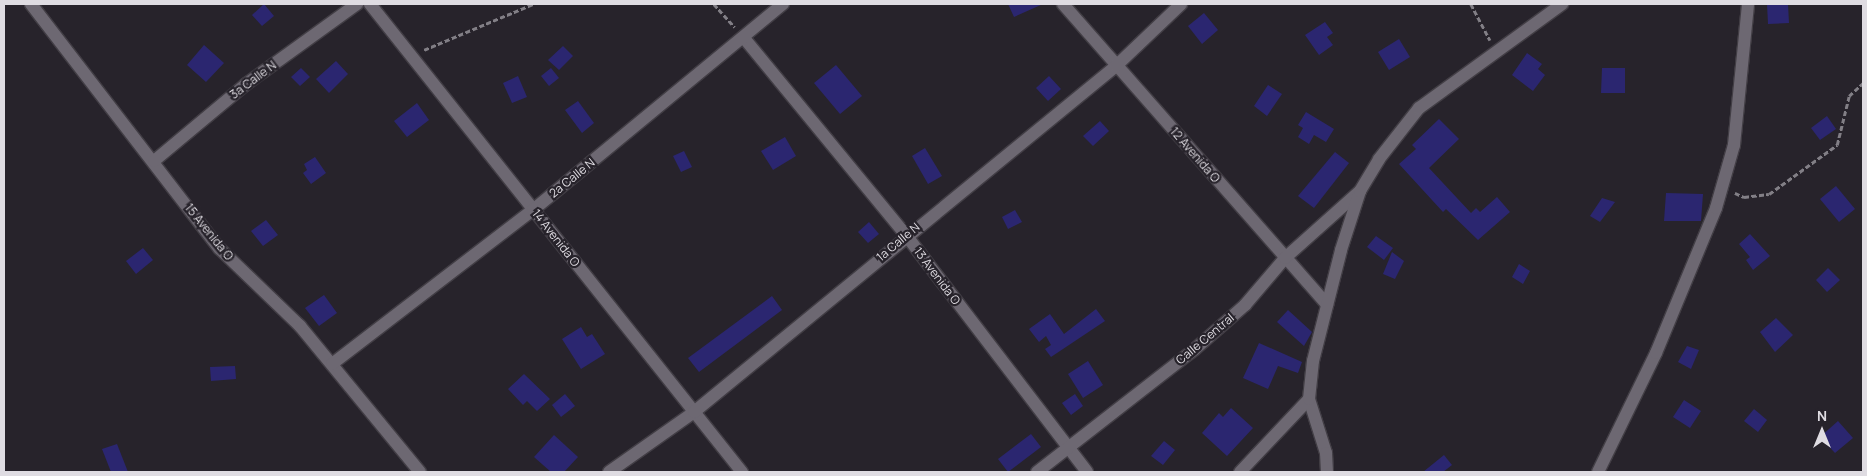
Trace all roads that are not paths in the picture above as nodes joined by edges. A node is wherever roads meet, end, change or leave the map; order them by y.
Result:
1 (31, 4) edge
2 (357, 4) edge
3 (370, 4) edge
4 (783, 4) edge
5 (1063, 4) edge
6 (1181, 4) edge
7 (1562, 4) edge
8 (1748, 4) edge
9 (744, 38) junction
10 (1116, 66) junction
11 (154, 161) junction
12 (1360, 191) junction
13 (533, 210) junction
14 (906, 235) junction
15 (1285, 258) junction
16 (1327, 305) junction
17 (332, 364) junction
18 (1308, 400) junction
19 (694, 412) junction
20 (1066, 448) junction
21 (420, 472) edge
22 (609, 472) edge
23 (742, 472) edge
24 (1037, 472) edge
25 (1087, 472) edge
26 (1240, 472) edge
27 (1327, 472) edge
28 (1598, 472) edge

1 - 11 street, 15 Avenida O
2 - 11 street, 3a Calle N
3 - 13 street, 14 Avenida O
4 - 9 street, 2a Calle N
5 - 10 street, 12 Avenida O
6 - 10 street, 1a Calle N
7 - 12 street
8 - 28 street
9 - 13 street, 2a Calle N
9 - 14 street, 13 Avenida O
10 - 14 street, 1a Calle N
10 - 15 street, 12 Avenida O
11 - 17 street, 15 Avenida O
12 - 15 street, Calle Central
12 - 16 street
13 - 17 street, 2a Calle N
13 - 19 street, 14 Avenida O
14 - 19 street, 1a Calle N
14 - 20 street, 13 Avenida O
15 - 16 street, 12 Avenida O
15 - 20 street, Calle Central
16 - 18 street
17 - 21 street, 15 Avenida O
18 - 26 street
18 - 27 street
19 - 22 street, 1a Calle N
19 - 23 street, 14 Avenida O
20 - 24 street, Calle Central
20 - 25 street, 13 Avenida O

